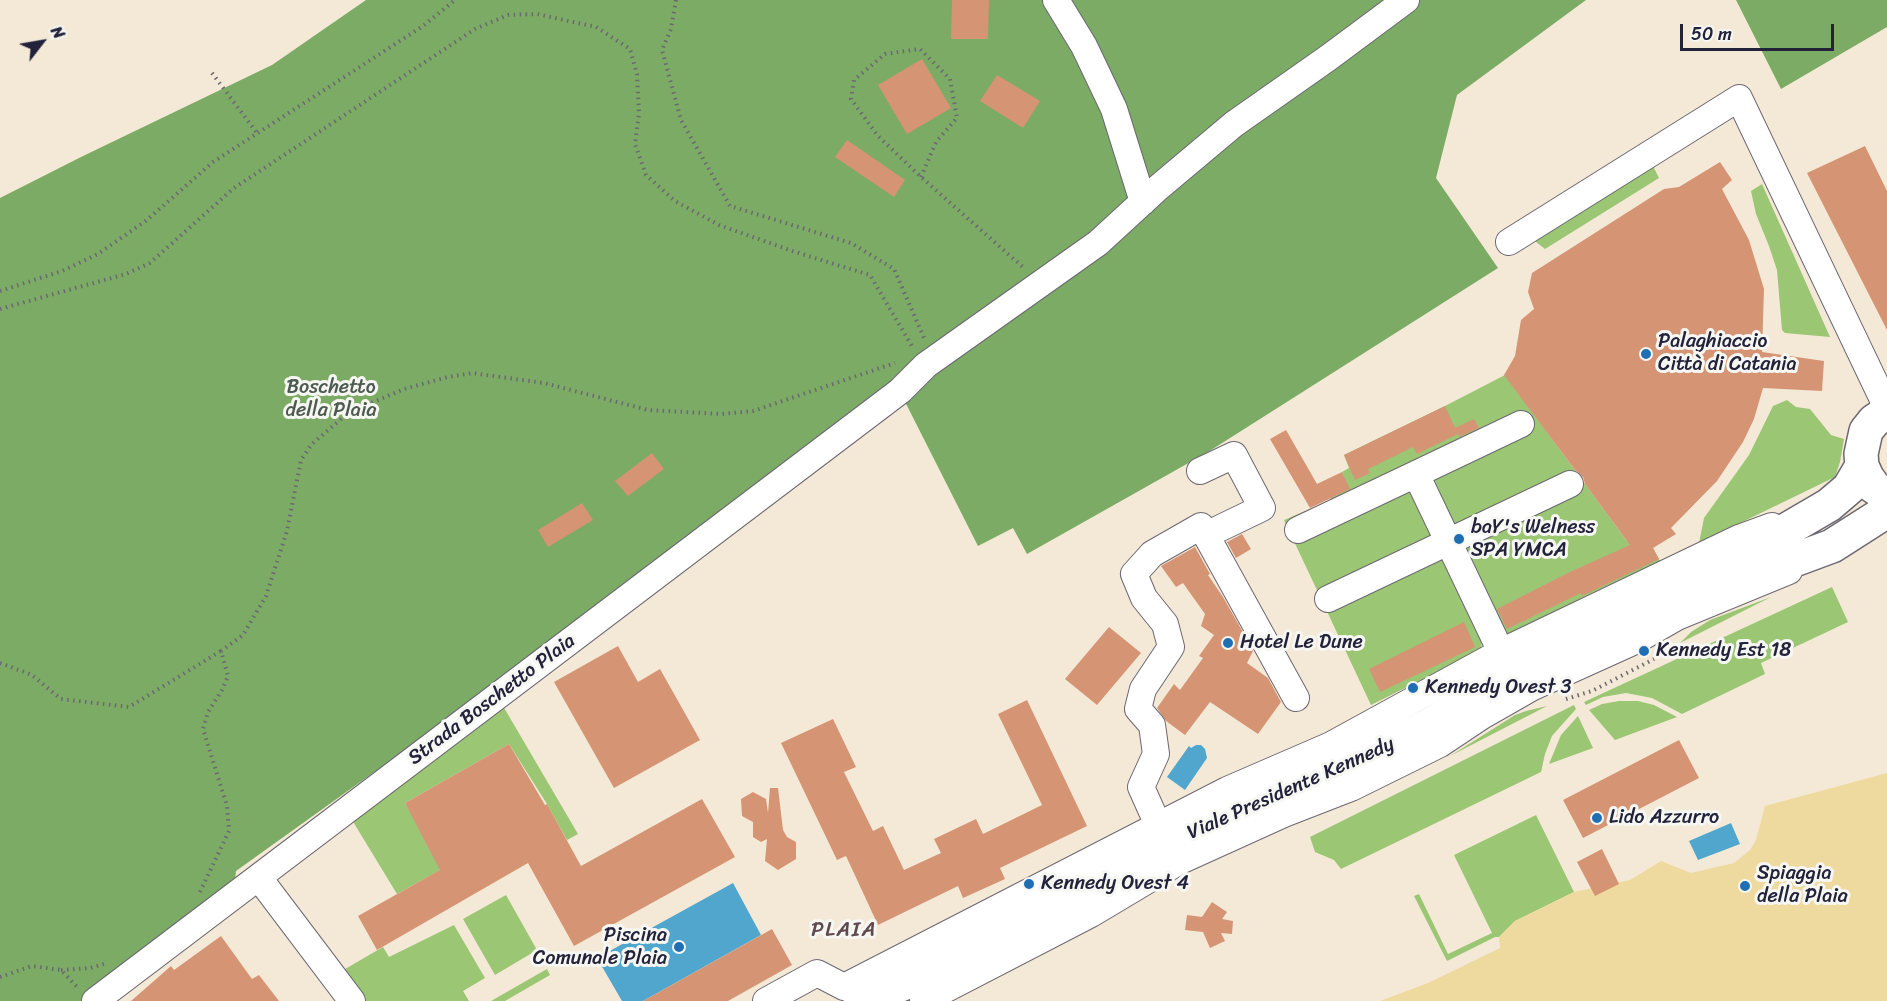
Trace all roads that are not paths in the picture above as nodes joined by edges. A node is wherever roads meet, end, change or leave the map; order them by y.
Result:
1 (1056, 0) edge
2 (1406, 0) edge
3 (1143, 202) junction
4 (1509, 242) dead end
5 (1887, 410) edge
6 (1521, 424) dead end
7 (1862, 466) junction
8 (1200, 471) dead end
9 (1416, 474) junction
10 (1570, 483) dead end
11 (1887, 496) edge
12 (1829, 505) junction
13 (1887, 511) edge
14 (1298, 530) dead end
15 (1206, 535) junction
16 (1448, 542) junction
17 (1832, 546) junction
18 (1328, 598) dead end
19 (1668, 599) junction
20 (1501, 652) junction
21 (1296, 698) dead end
22 (1158, 825) junction
23 (259, 878) junction
24 (918, 990) edge
25 (88, 996) edge
26 (862, 997) edge
27 (352, 1001) edge
28 (766, 1001) edge

1 - 3 street
2 - 3 street, Strada Boschetto Plaia
3 - 23 street, Strada Boschetto Plaia
4 - 5 street
5 - 7 main road
6 - 9 street
7 - 11 main road
7 - 12 main road
8 - 15 street
9 - 14 street
9 - 16 street
10 - 16 street
12 - 19 main road
12 - 20 street
13 - 17 main road
15 - 21 street
15 - 22 street
16 - 18 street
16 - 20 street
17 - 19 main road
17 - 24 street
19 - 24 main road, Viale Presidente Kennedy
20 - 22 street
22 - 26 street
23 - 25 street, Strada Boschetto Plaia
23 - 27 street
24 - 26 main road, Viale Presidente Kennedy
26 - 28 street

